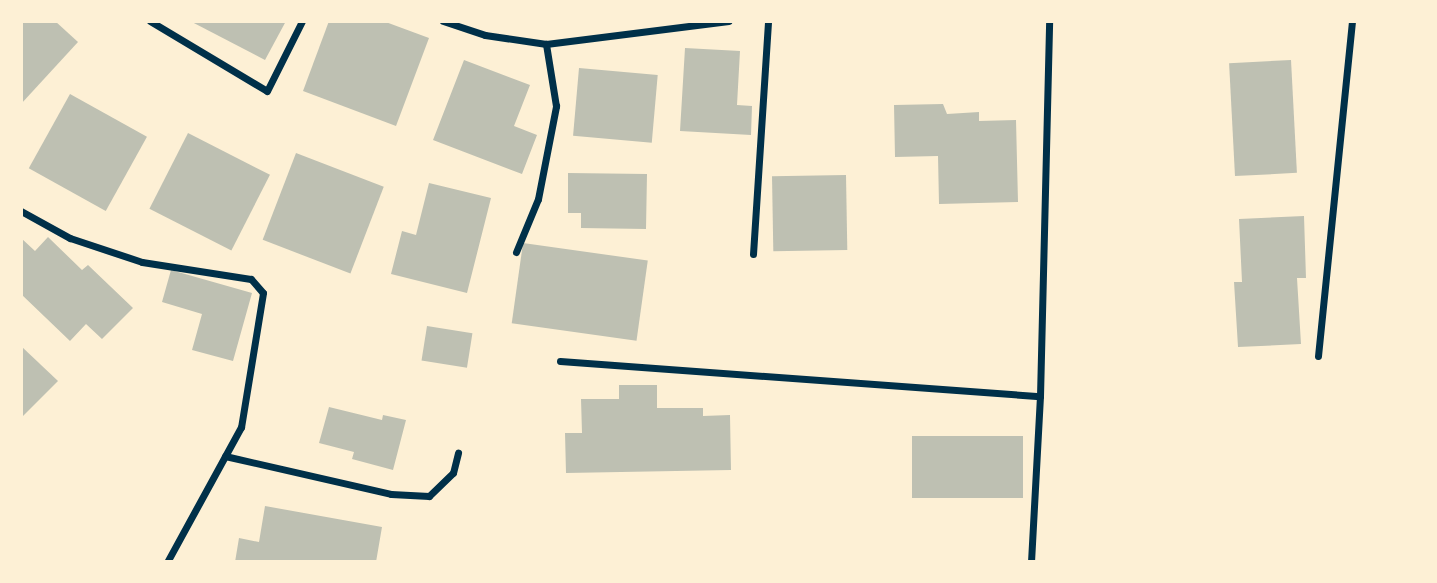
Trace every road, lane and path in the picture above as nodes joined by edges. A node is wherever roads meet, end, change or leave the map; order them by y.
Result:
1 (149, 21) edge
2 (302, 21) edge
3 (443, 21) edge
4 (729, 21) edge
5 (768, 21) edge
6 (1049, 21) edge
7 (1352, 21) edge
8 (546, 44) junction
9 (21, 211) edge
10 (516, 251) dead end
11 (753, 254) dead end
12 (1318, 356) dead end
13 (560, 361) dead end
14 (1040, 396) junction
15 (458, 453) dead end
16 (225, 456) junction
17 (167, 562) edge
18 (1031, 562) edge

1 - 2 street
3 - 8 street
4 - 8 street
5 - 11 street
6 - 14 street
7 - 12 street
8 - 10 street
9 - 16 street
13 - 14 street
14 - 18 street
15 - 16 street
16 - 17 street

